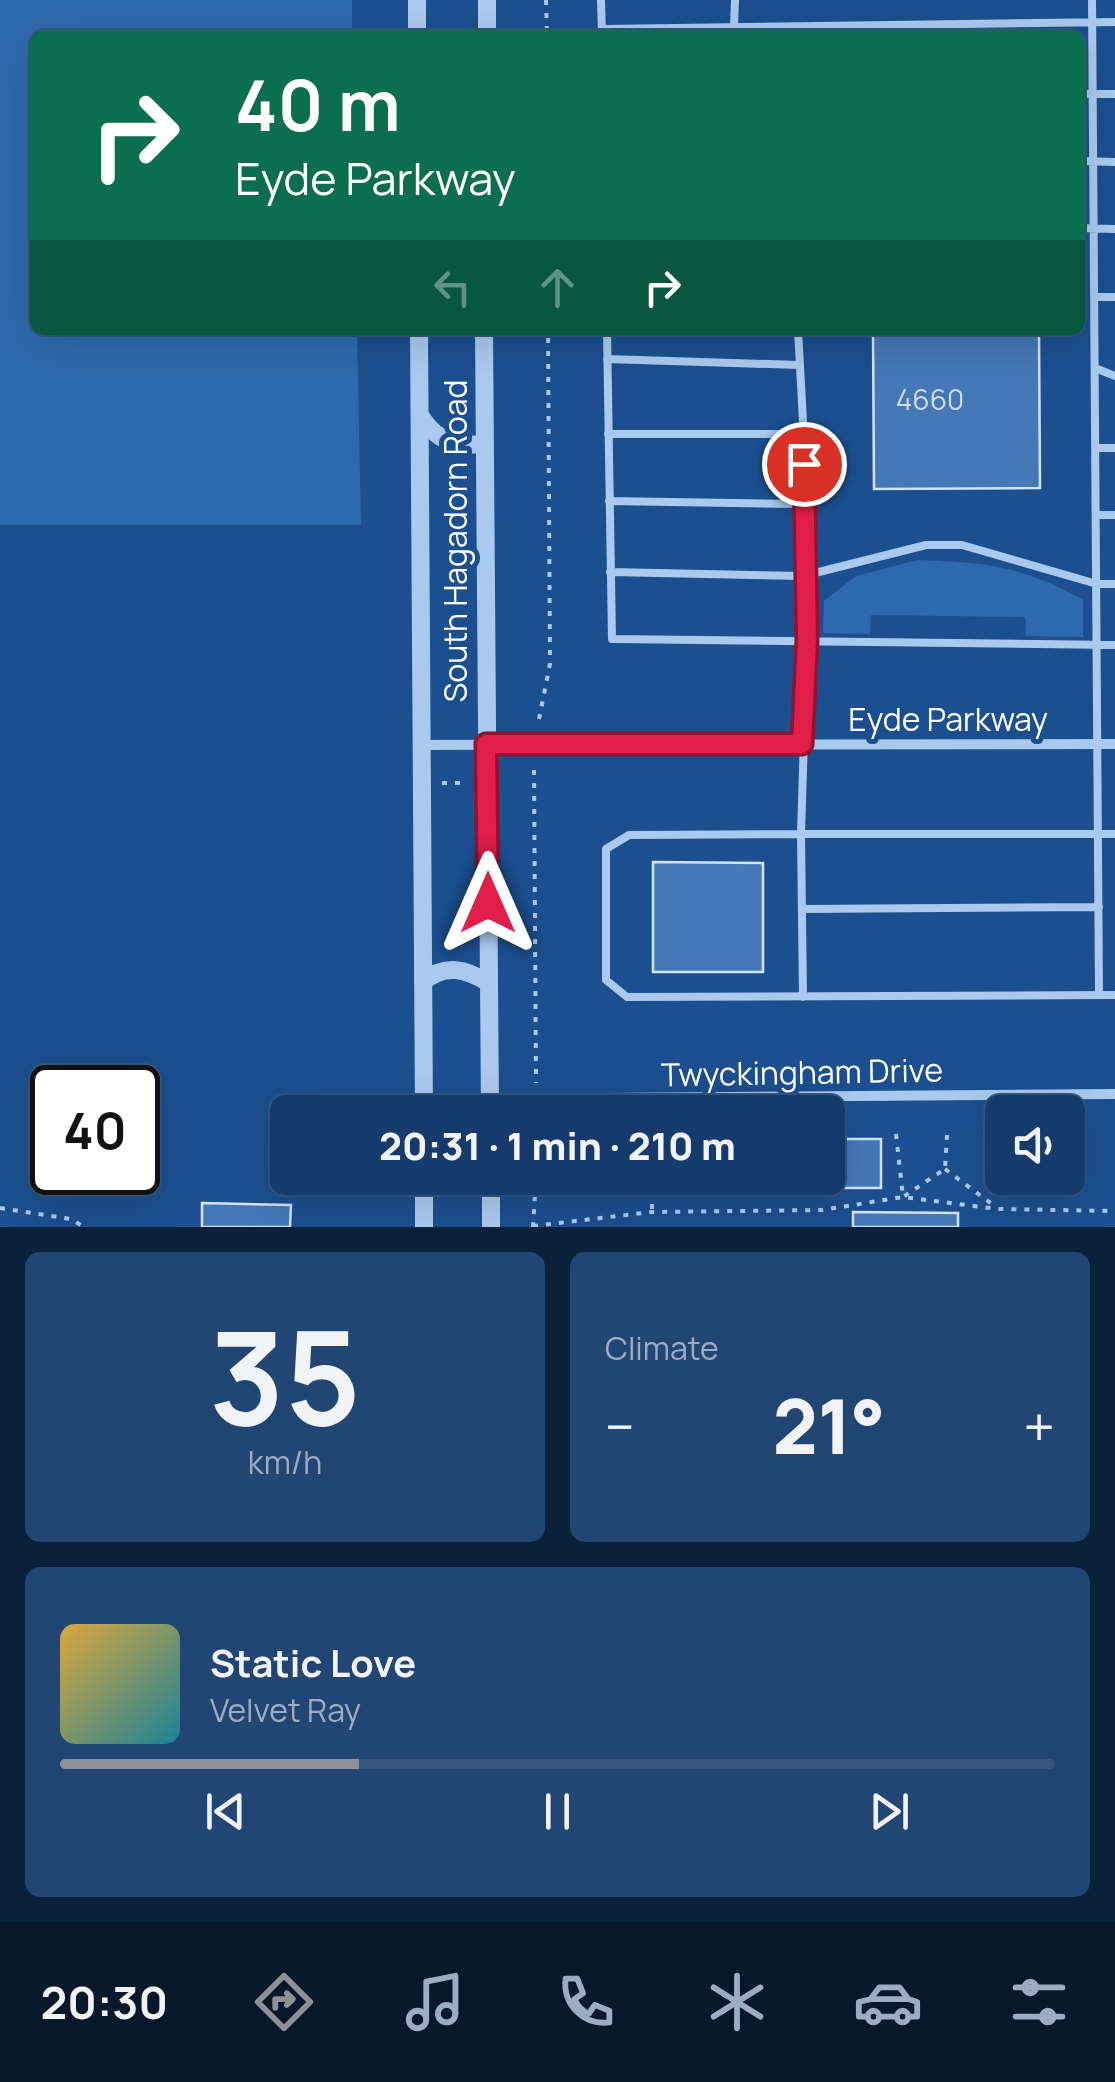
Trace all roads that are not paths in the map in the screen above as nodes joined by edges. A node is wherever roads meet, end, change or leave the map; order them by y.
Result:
1 (417, 0) edge
2 (487, 0) edge
3 (601, 0) edge
4 (735, 0) edge
5 (1092, 0) edge
6 (1092, 21) junction
7 (1115, 22) edge
8 (734, 27) junction
9 (418, 30) edge
10 (486, 30) edge
11 (602, 30) edge
12 (655, 30) edge
13 (867, 30) edge
14 (1085, 94) edge
15 (1093, 94) junction
16 (1115, 94) edge
17 (1085, 161) edge
18 (1093, 162) junction
19 (1115, 162) edge
20 (1085, 228) edge
21 (1094, 228) junction
22 (1115, 228) edge
23 (1095, 297) junction
24 (1115, 297) edge
25 (419, 335) edge
26 (484, 335) edge
27 (606, 335) edge
28 (798, 335) edge
29 (607, 359) junction
30 (799, 365) junction
31 (1095, 368) junction
32 (1115, 376) edge
33 (420, 414) junction
34 (608, 434) junction
35 (800, 434) junction
36 (484, 443) junction
37 (1096, 448) junction
38 (1115, 448) edge
39 (609, 500) junction
40 (802, 504) junction
41 (1096, 514) junction
42 (1115, 515) edge
43 (610, 572) junction
44 (803, 576) junction
45 (1097, 584) junction
46 (1115, 584) edge
47 (807, 640) junction
48 (1096, 645) junction
49 (1115, 645) edge
50 (486, 744) junction
51 (802, 744) junction
52 (1098, 744) junction
53 (1115, 744) edge
54 (422, 745) junction
55 (801, 834) junction
56 (1098, 834) junction
57 (1115, 834) edge
58 (1099, 908) junction
59 (802, 909) junction
60 (423, 982) junction
61 (488, 982) junction
62 (1099, 995) junction
63 (1115, 995) edge
64 (803, 996) junction
65 (1115, 1094) edge
66 (424, 1095) edge
67 (490, 1095) edge
68 (845, 1097) edge
69 (424, 1195) edge
70 (490, 1195) edge
71 (424, 1227) edge
72 (491, 1227) edge

1 - 9 street
2 - 10 street
3 - 11 lane
4 - 8 lane
5 - 6 lane
6 - 7 lane
6 - 13 lane
6 - 15 lane
8 - 12 lane
8 - 13 lane
14 - 15 lane
15 - 16 lane
15 - 18 lane
17 - 18 lane
18 - 19 lane
18 - 21 lane
20 - 21 lane
21 - 22 lane
21 - 23 lane
23 - 24 lane
23 - 31 lane
25 - 33 street, South Hagadorn Road
26 - 36 street, South Hagadorn Road
27 - 29 lane
28 - 30 lane
29 - 30 lane
29 - 34 lane
30 - 35 lane
31 - 32 lane
31 - 37 lane
33 - 36 street
33 - 54 street, South Hagadorn Road
34 - 35 lane
34 - 39 lane
35 - 40 lane
36 - 50 street, South Hagadorn Road
37 - 38 lane
37 - 41 lane
39 - 40 lane
39 - 43 lane
40 - 44 lane
41 - 42 lane
41 - 45 lane
43 - 44 lane
43 - 47 lane
44 - 45 lane
44 - 47 lane
45 - 46 lane
45 - 48 lane
47 - 48 lane
47 - 51 lane
48 - 49 lane
48 - 52 lane
50 - 51 street, Eyde Parkway
50 - 54 street, Eyde Parkway
50 - 61 street, South Hagadorn Road
51 - 52 street, Eyde Parkway
51 - 55 lane
52 - 53 street, Eyde Parkway
52 - 56 lane
54 - 60 street, South Hagadorn Road
55 - 56 lane
55 - 59 lane
55 - 64 lane
56 - 57 lane
56 - 58 lane
58 - 59 lane
58 - 62 lane
59 - 64 lane
60 - 61 street
60 - 66 street, South Hagadorn Road
61 - 67 street, South Hagadorn Road
62 - 63 lane
62 - 64 lane
65 - 68 street, Twyckingham Drive
69 - 71 street
70 - 72 street

